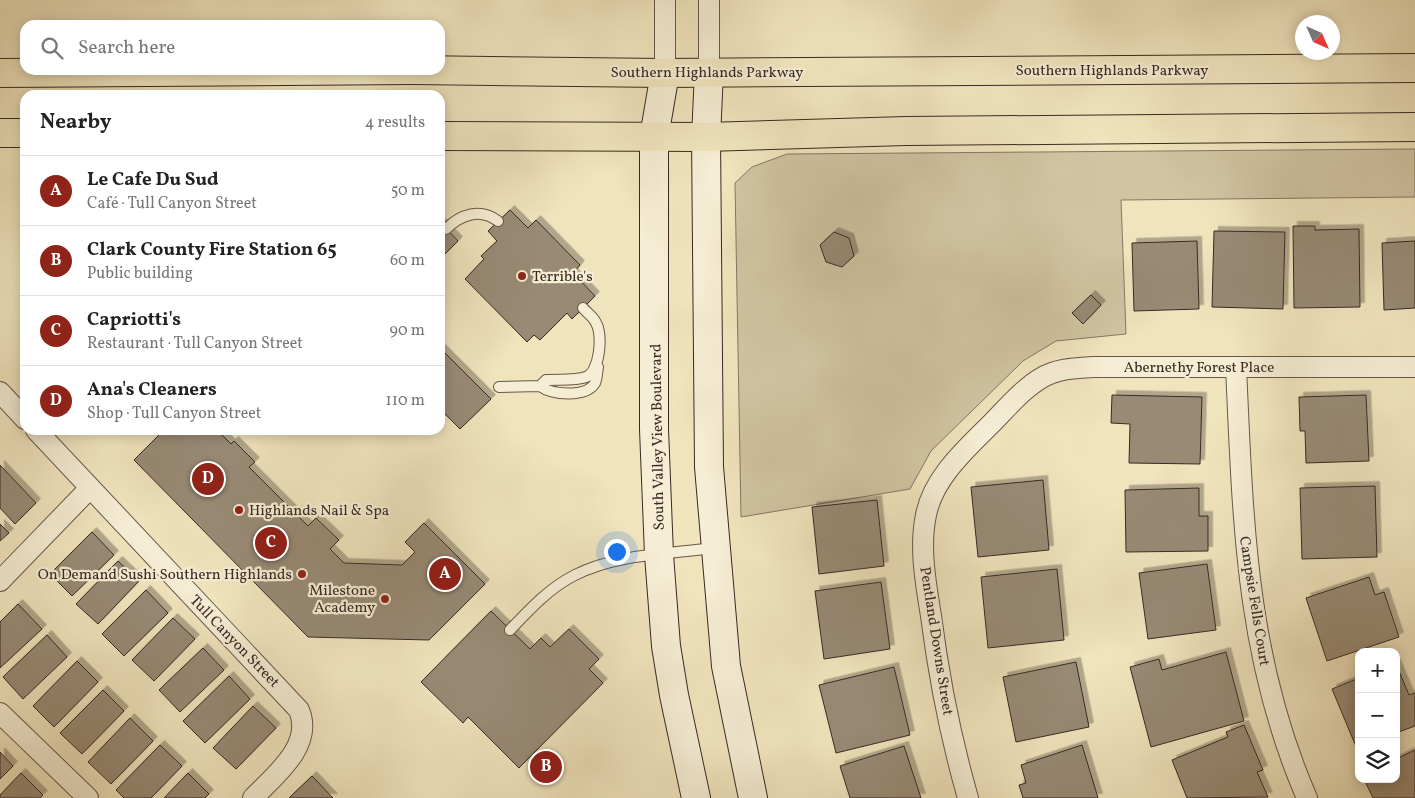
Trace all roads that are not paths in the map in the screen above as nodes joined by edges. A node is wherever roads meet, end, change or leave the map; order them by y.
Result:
1 (665, 0) edge
2 (708, 0) edge
3 (1415, 68) edge
4 (445, 70) edge
5 (708, 72) junction
6 (0, 73) edge
7 (20, 73) edge
8 (665, 73) junction
9 (1415, 127) edge
10 (0, 133) edge
11 (20, 133) edge
12 (445, 136) edge
13 (654, 137) junction
14 (706, 137) junction
15 (498, 221) dead end
16 (446, 229) dead end
17 (583, 308) dead end
18 (598, 363) junction
19 (1415, 366) edge
20 (1236, 367) junction
21 (540, 386) junction
22 (499, 387) dead end
23 (0, 392) edge
24 (20, 414) edge
25 (999, 417) joint
26 (41, 435) edge
27 (90, 488) junction
28 (714, 548) junction
29 (659, 555) junction
30 (0, 580) edge
31 (510, 630) dead end
32 (0, 713) edge
33 (88, 798) edge
34 (253, 798) edge
35 (696, 798) edge
36 (753, 798) edge
37 (968, 798) edge
38 (1307, 798) edge

1 - 8 street
2 - 5 street
3 - 5 main road, Southern Highlands Parkway
4 - 8 main road, Southern Highlands Parkway
5 - 8 main road, Southern Highlands Parkway
5 - 14 main road
6 - 7 main road, Southern Highlands Parkway
8 - 13 main road, South Valley View Boulevard
9 - 14 main road
10 - 11 main road
12 - 13 main road
13 - 14 main road
13 - 29 main road, South Valley View Boulevard
14 - 28 main road
15 - 16 lane
17 - 18 lane
18 - 21 lane
18 - 21 lane
19 - 20 street, Abernethy Forest Place
20 - 25 street, Abernethy Forest Place
20 - 38 street, Campsie Fells Court
21 - 22 lane
23 - 24 street
25 - 37 street, Pentland Downs Street
26 - 27 street, Tull Canyon Street
27 - 30 street
27 - 34 street, Tull Canyon Street
28 - 29 lane
28 - 36 main road
29 - 31 lane
29 - 35 main road, South Valley View Boulevard
32 - 33 street

